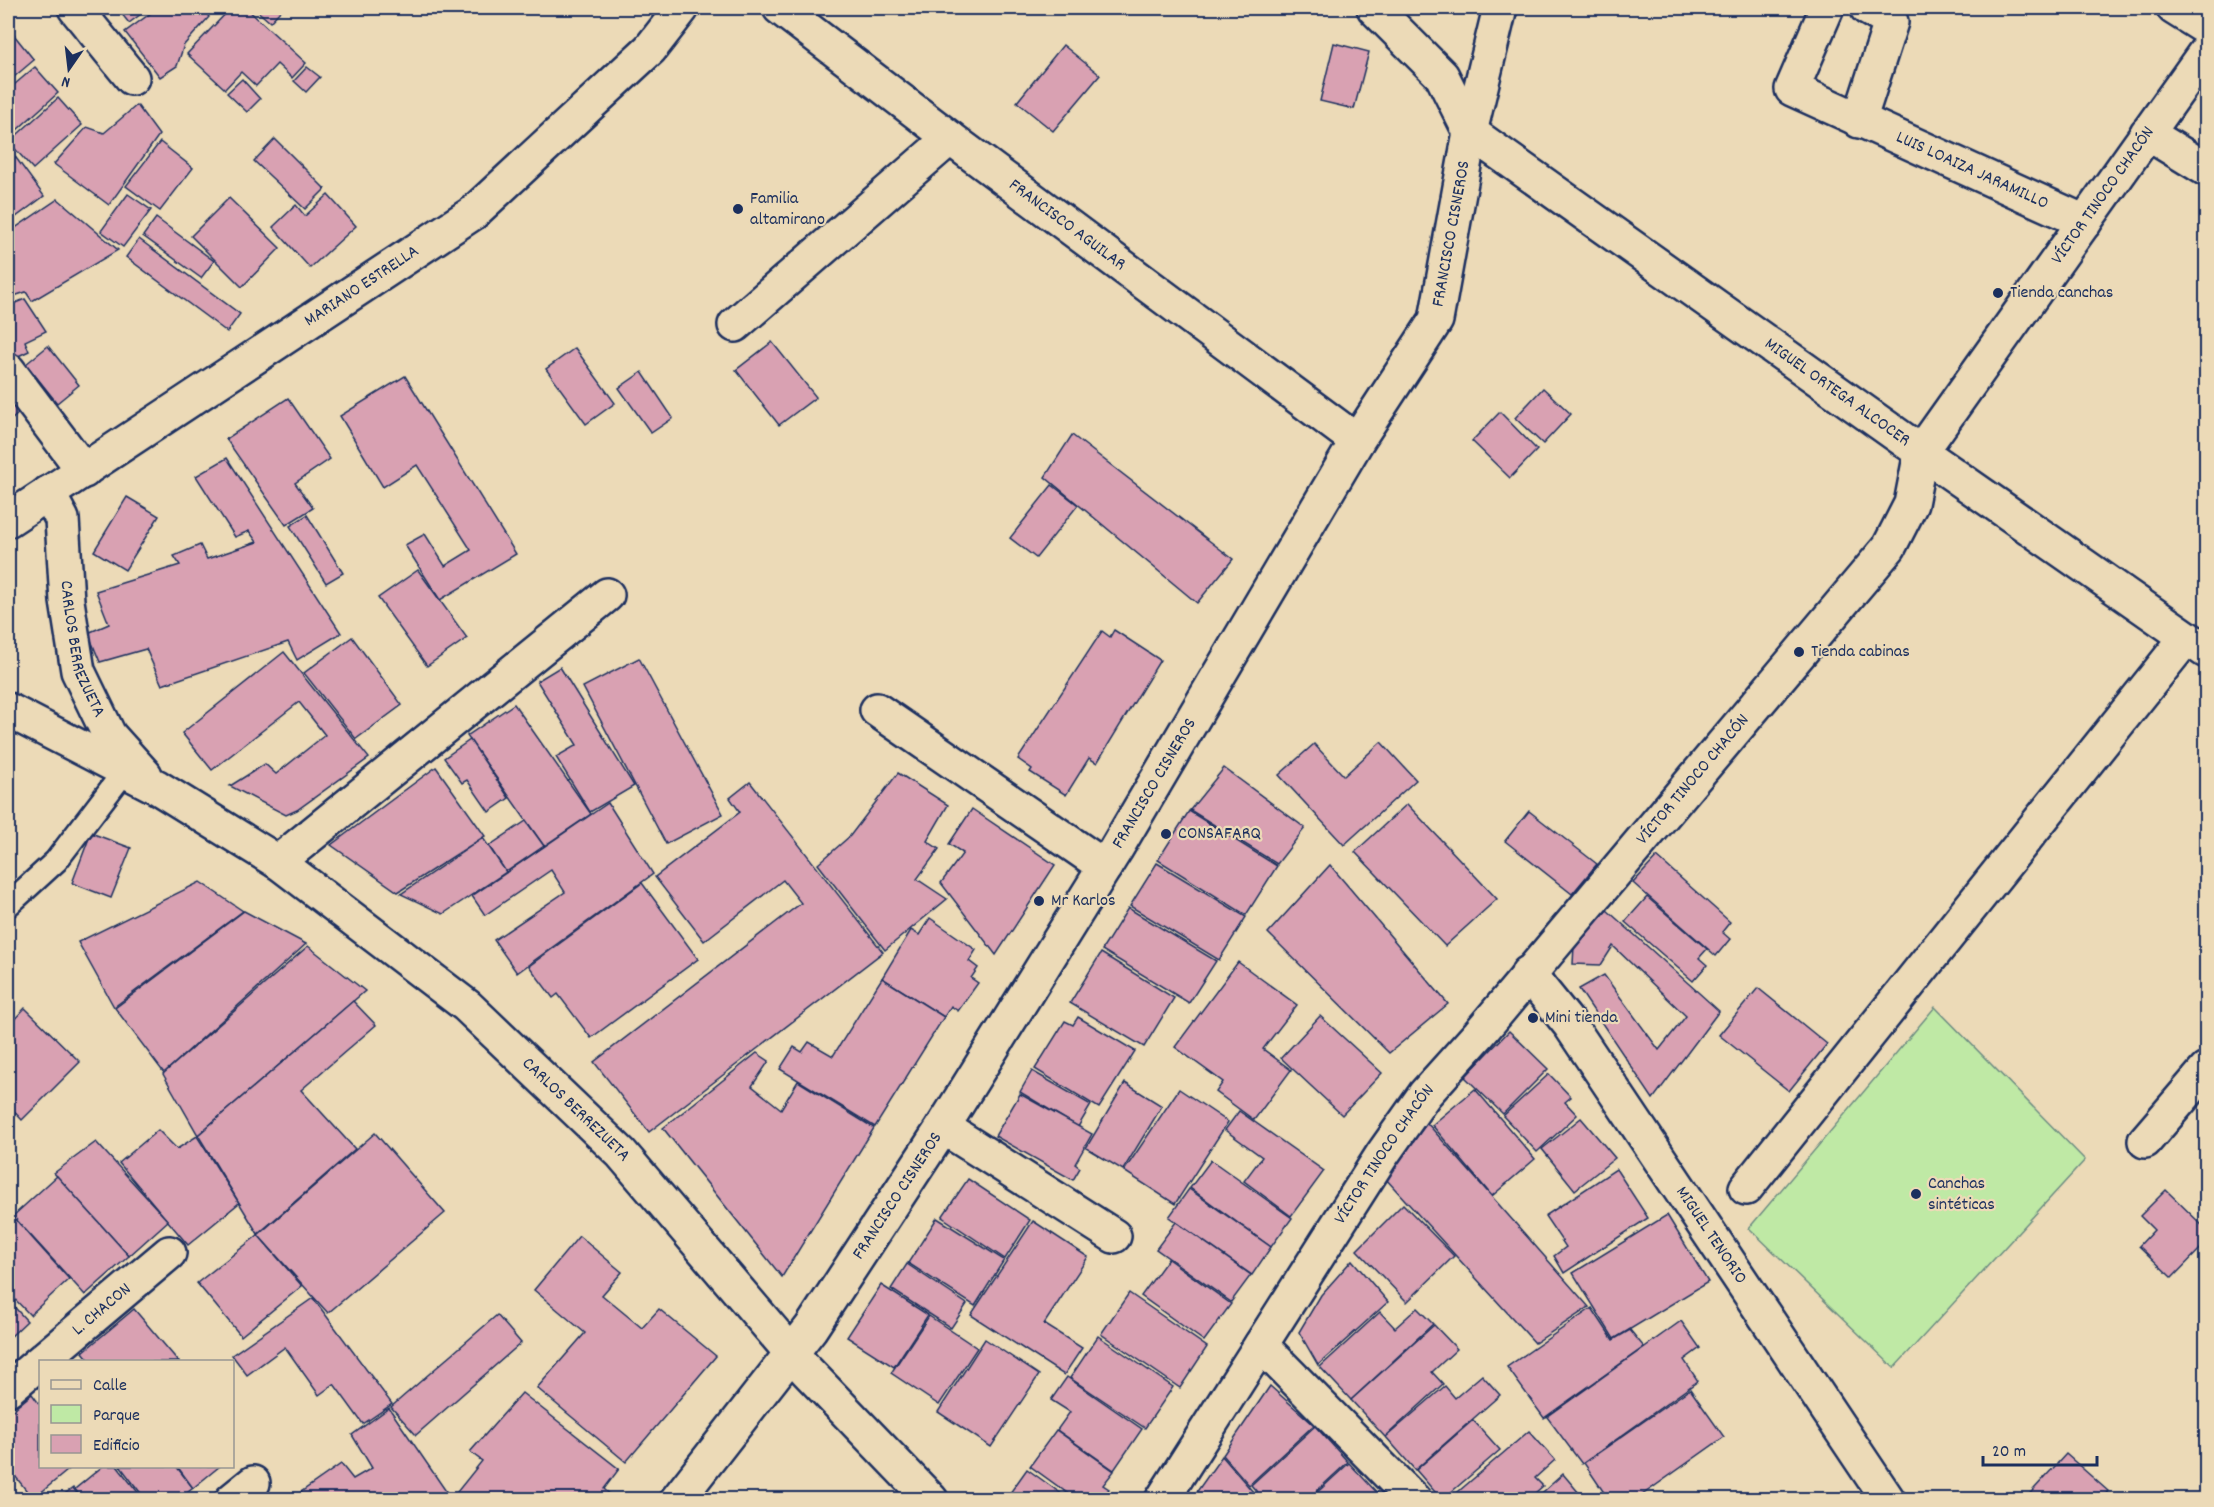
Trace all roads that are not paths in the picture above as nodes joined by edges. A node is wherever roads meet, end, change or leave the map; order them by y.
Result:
1 (75, 8) edge
2 (682, 8) edge
3 (780, 8) edge
4 (1374, 8) edge
5 (1500, 8) edge
6 (1827, 8) edge
7 (1867, 8) edge
8 (2174, 8) edge
9 (2206, 28) edge
10 (2206, 51) edge
11 (132, 78) dead end
12 (1859, 121) junction
13 (1470, 132) junction
14 (2147, 133) junction
15 (950, 138) junction
16 (2206, 169) edge
17 (2085, 222) junction
18 (735, 325) dead end
19 (8, 370) edge
20 (1357, 441) junction
21 (1921, 453) junction
22 (84, 471) junction
23 (48, 493) junction
24 (8, 520) edge
25 (607, 595) dead end
26 (2196, 644) edge
27 (8, 710) edge
28 (877, 710) dead end
29 (124, 772) junction
30 (157, 787) junction
31 (279, 862) junction
32 (1105, 867) junction
33 (8, 905) edge
34 (1528, 973) junction
35 (2206, 1070) edge
36 (943, 1128) junction
37 (2145, 1141) dead end
38 (1746, 1188) dead end
39 (1114, 1236) dead end
40 (169, 1253) dead end
41 (1261, 1345) junction
42 (791, 1352) junction
43 (42, 1360) edge
44 (39, 1363) edge
45 (8, 1389) edge
46 (677, 1500) edge
47 (931, 1500) edge
48 (1162, 1500) edge
49 (1414, 1500) edge
50 (1888, 1500) edge

1 - 11 street
2 - 22 street, MARIANO ESTRELLA
3 - 15 street, FRANCISCO AGUILAR
4 - 13 street
5 - 13 street, FRANCISCO CISNEROS
6 - 12 street, LUIS LOAIZA JARAMILLO
7 - 12 street
8 - 9 street
10 - 14 street, VÍCTOR TINOCO CHACÓN
12 - 17 street, LUIS LOAIZA JARAMILLO
13 - 20 street, FRANCISCO CISNEROS
13 - 21 street, MIGUEL ORTEGA ALCOCER
14 - 16 street
14 - 17 street, VÍCTOR TINOCO CHACÓN
15 - 18 street
15 - 20 street, FRANCISCO AGUILAR
17 - 21 street, VÍCTOR TINOCO CHACÓN
19 - 22 street
20 - 32 street, FRANCISCO CISNEROS
21 - 26 street, MIGUEL ORTEGA ALCOCER
21 - 34 street, VÍCTOR TINOCO CHACÓN
22 - 23 street, MARIANO ESTRELLA
23 - 24 street, MARIANO ESTRELLA
23 - 30 street, CARLOS BERREZUETA
25 - 31 street
26 - 38 street
27 - 29 street, CARLOS BERREZUETA
28 - 32 street
29 - 30 street, CARLOS BERREZUETA
29 - 33 lane
30 - 31 street, CARLOS BERREZUETA
31 - 42 street, CARLOS BERREZUETA
32 - 36 street, FRANCISCO CISNEROS
34 - 41 street, VÍCTOR TINOCO CHACÓN
34 - 50 street, MIGUEL TENORIO
35 - 37 street
36 - 39 street
36 - 42 street, FRANCISCO CISNEROS
40 - 43 street, L. CHACON
41 - 48 street, VÍCTOR TINOCO CHACÓN
41 - 49 street
42 - 46 street, FRANCISCO CISNEROS
42 - 47 street, CARLOS BERREZUETA
44 - 45 street, L. CHACON

